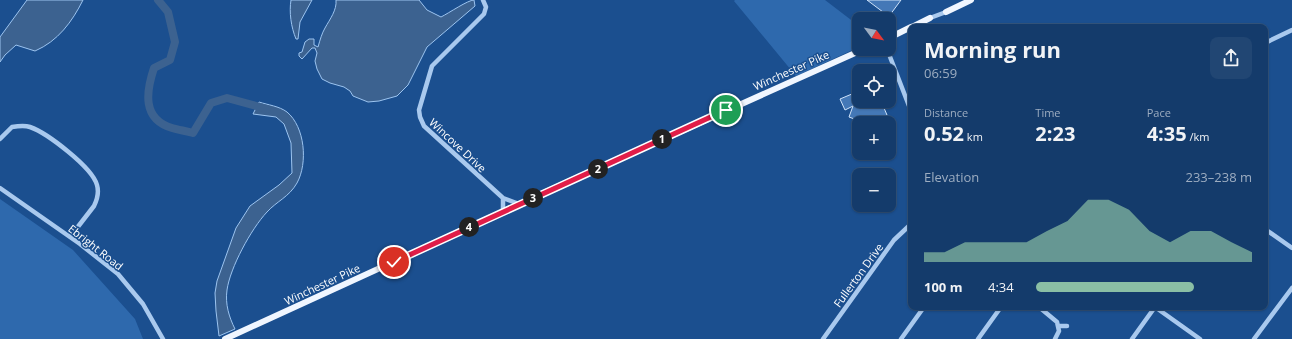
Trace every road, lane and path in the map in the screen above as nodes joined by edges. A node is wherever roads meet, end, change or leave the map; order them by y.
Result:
1 (483, 0) edge
2 (970, 0) edge
3 (946, 12) joint
4 (930, 18) joint
5 (917, 24) edge
6 (908, 28) edge
7 (1292, 30) edge
8 (896, 34) edge
9 (1268, 42) edge
10 (852, 54) edge
11 (890, 56) edge
12 (908, 103) edge
13 (0, 139) edge
14 (0, 188) edge
15 (503, 198) junction
16 (519, 204) junction
17 (503, 212) junction
18 (908, 227) edge
19 (1268, 231) edge
20 (70, 237) junction
21 (1292, 248) edge
22 (1292, 288) edge
23 (922, 310) edge
24 (999, 310) edge
25 (1042, 310) edge
26 (1153, 310) edge
27 (1159, 310) edge
28 (1059, 326) junction
29 (1067, 326) dead end
30 (162, 339) edge
31 (225, 339) edge
32 (823, 339) edge
33 (901, 339) edge
34 (978, 339) edge
35 (1055, 339) edge
36 (1132, 339) edge
37 (1200, 339) edge
38 (1254, 339) edge

1 - 15 street, Wincove Drive
2 - 3 main road
3 - 4 street
4 - 5 main road
6 - 8 main road
7 - 9 street
10 - 16 main road, Winchester Pike
11 - 12 street
13 - 20 street
14 - 20 street, Ebright Road
15 - 16 street, Wincove Drive
15 - 17 street
16 - 17 main road, Winchester Pike
17 - 31 main road, Winchester Pike
18 - 32 street, Fullerton Drive
19 - 21 street
20 - 30 street, Ebright Road
22 - 38 street
23 - 33 street
24 - 34 street
25 - 28 street
26 - 36 street
27 - 37 street
28 - 29 street
28 - 35 street

